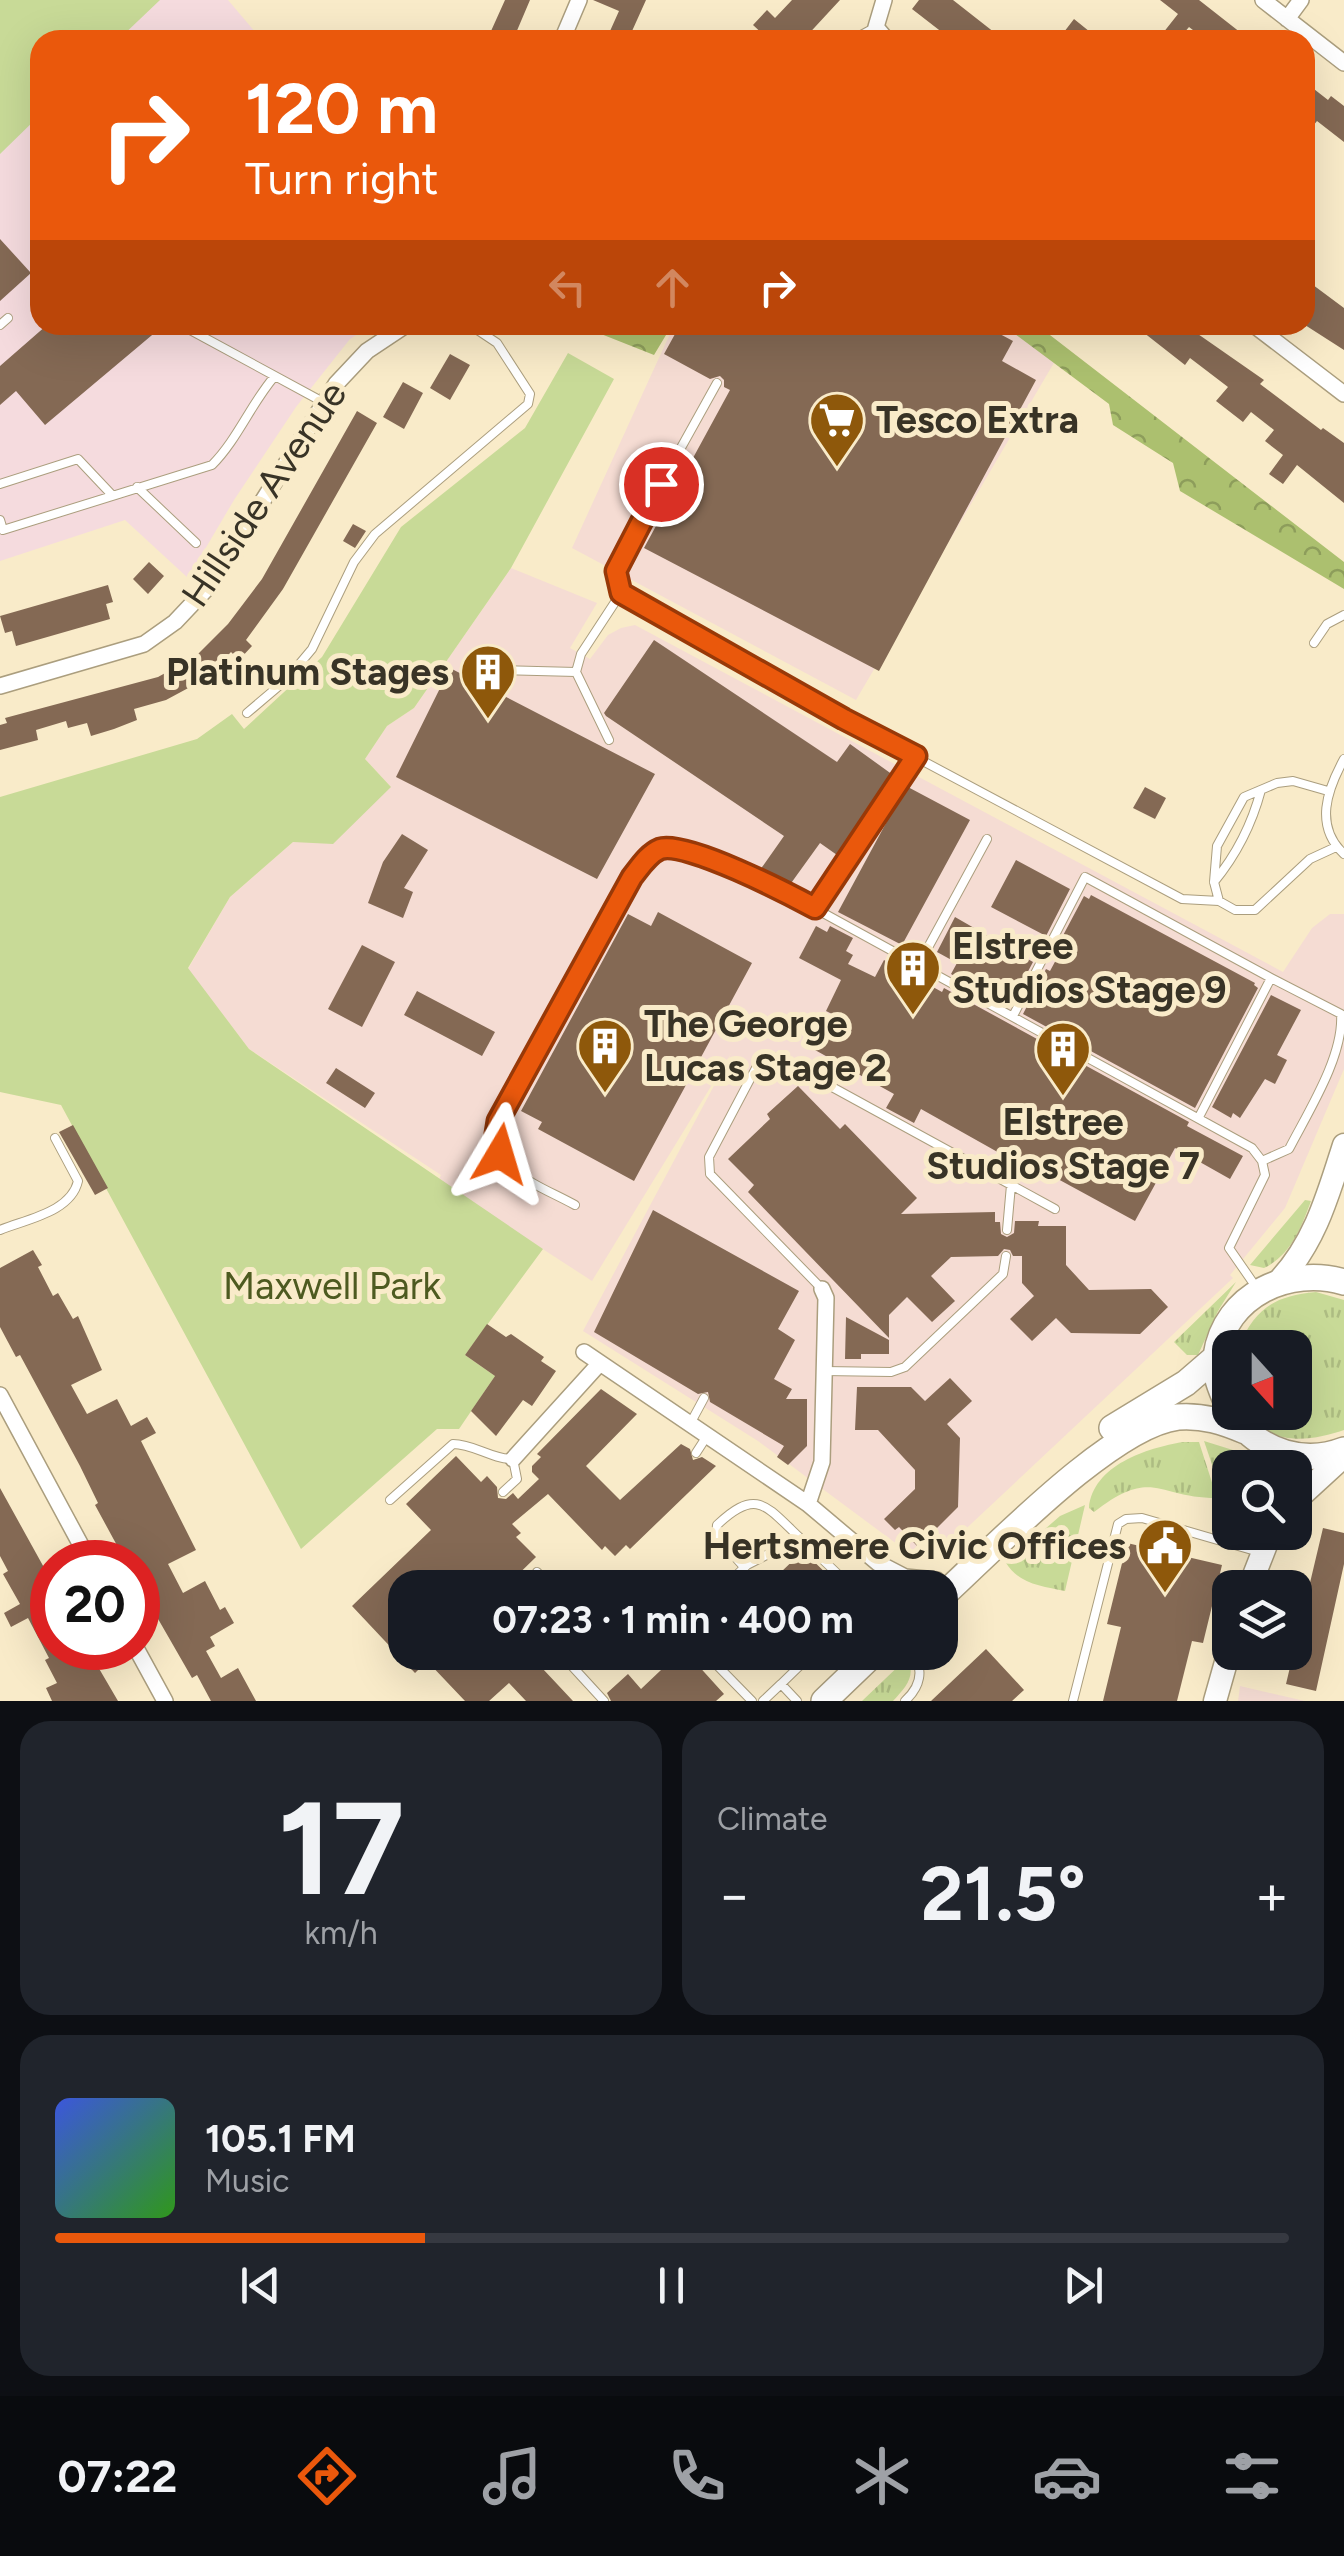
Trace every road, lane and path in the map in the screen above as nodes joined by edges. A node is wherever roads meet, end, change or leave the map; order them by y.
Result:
1 (579, 0) edge
2 (884, 0) edge
3 (1263, 0) edge
4 (1300, 0) edge
5 (1287, 18) junction
6 (566, 30) edge
7 (882, 30) edge
8 (1303, 30) edge
9 (1315, 40) edge
10 (1344, 62) edge
11 (8, 318) dead end
12 (0, 326) edge
13 (199, 335) edge
14 (392, 335) edge
15 (484, 335) edge
16 (1267, 335) edge
17 (274, 377) junction
18 (717, 383) dead end
19 (1344, 394) edge
20 (323, 402) junction
21 (0, 484) edge
22 (137, 487) junction
23 (112, 495) junction
24 (0, 520) edge
25 (196, 543) dead end
26 (621, 593) junction
27 (1344, 615) edge
28 (1314, 642) dead end
29 (576, 672) junction
30 (482, 676) dead end
31 (0, 686) edge
32 (247, 713) dead end
33 (609, 740) dead end
34 (916, 756) junction
35 (1344, 759) edge
36 (1262, 790) junction
37 (1328, 791) junction
38 (987, 839) dead end
39 (1336, 846) junction
40 (1344, 854) edge
41 (1214, 882) junction
42 (1219, 900) junction
43 (815, 908) junction
44 (920, 964) junction
45 (1271, 978) junction
46 (1014, 1016) junction
47 (1199, 1118) junction
48 (55, 1138) dead end
49 (1344, 1146) edge
50 (1262, 1161) junction
51 (1011, 1185) junction
52 (575, 1205) dead end
53 (1055, 1210) dead end
54 (0, 1230) edge
55 (1008, 1230) dead end
56 (1006, 1256) dead end
57 (1344, 1282) edge
58 (1269, 1286) junction
59 (822, 1289) joint
60 (1227, 1330) edge
61 (584, 1352) dead end
62 (1212, 1361) edge
63 (600, 1363) junction
64 (824, 1371) junction
65 (0, 1395) edge
66 (704, 1398) dead end
67 (690, 1424) junction
68 (1248, 1433) edge
69 (707, 1436) junction
70 (696, 1453) dead end
71 (1344, 1453) edge
72 (513, 1459) junction
73 (1312, 1484) edge
74 (502, 1492) dead end
75 (390, 1500) dead end
76 (808, 1504) junction
77 (1212, 1537) edge
78 (800, 1538) junction
79 (78, 1540) edge
80 (878, 1562) junction
81 (744, 1567) junction
82 (741, 1570) edge
83 (833, 1570) edge
84 (883, 1570) edge
85 (892, 1570) edge
86 (955, 1570) edge
87 (958, 1570) edge
88 (148, 1670) edge
89 (575, 1670) edge
90 (722, 1670) edge
91 (796, 1670) edge
92 (858, 1670) edge
93 (919, 1670) edge
94 (1225, 1670) edge
95 (782, 1684) junction
96 (1218, 1700) edge
97 (164, 1701) edge
98 (604, 1701) edge
99 (752, 1701) edge
100 (763, 1701) edge
101 (797, 1701) edge
102 (824, 1701) edge
103 (906, 1701) edge
104 (1073, 1701) edge

1 - 6 street
2 - 7 street
3 - 5 street
4 - 5 street
5 - 8 street
9 - 10 street
11 - 12 lane
13 - 17 lane
14 - 20 street, Hillside Avenue
15 - 32 lane
16 - 19 street
17 - 20 lane
17 - 22 lane
18 - 26 lane
20 - 31 street, Hillside Avenue
21 - 23 lane
22 - 23 lane
22 - 25 lane
23 - 24 lane
26 - 29 lane
26 - 34 lane
27 - 28 lane
29 - 30 lane
29 - 33 lane
34 - 42 lane
34 - 43 lane
35 - 37 lane
36 - 37 lane
36 - 41 lane
36 - 41 lane
37 - 39 lane
38 - 44 lane
39 - 40 lane
39 - 42 lane
41 - 42 lane
43 - 44 lane
43 - 52 lane
44 - 46 lane
45 - 46 lane
45 - 47 lane
45 - 50 lane
46 - 47 lane
47 - 50 lane
48 - 54 lane
49 - 58 main road
50 - 58 lane
51 - 53 lane
51 - 55 lane
51 - 59 lane
56 - 64 lane
57 - 58 main road
58 - 60 main road
59 - 64 street
61 - 63 street
62 - 86 main road
63 - 67 street
63 - 72 street
64 - 76 street
65 - 79 street
66 - 67 lane
67 - 69 street
68 - 71 main road
68 - 87 main road
69 - 70 lane
69 - 76 street
71 - 73 main road
72 - 74 lane
72 - 75 lane
76 - 80 street
77 - 104 lane
78 - 81 lane
78 - 81 lane
78 - 83 lane
80 - 84 street
80 - 85 street
81 - 82 lane
88 - 97 street
89 - 98 lane
90 - 99 lane
91 - 95 lane
92 - 102 main road
93 - 103 lane
94 - 96 main road
95 - 100 lane
95 - 101 lane

